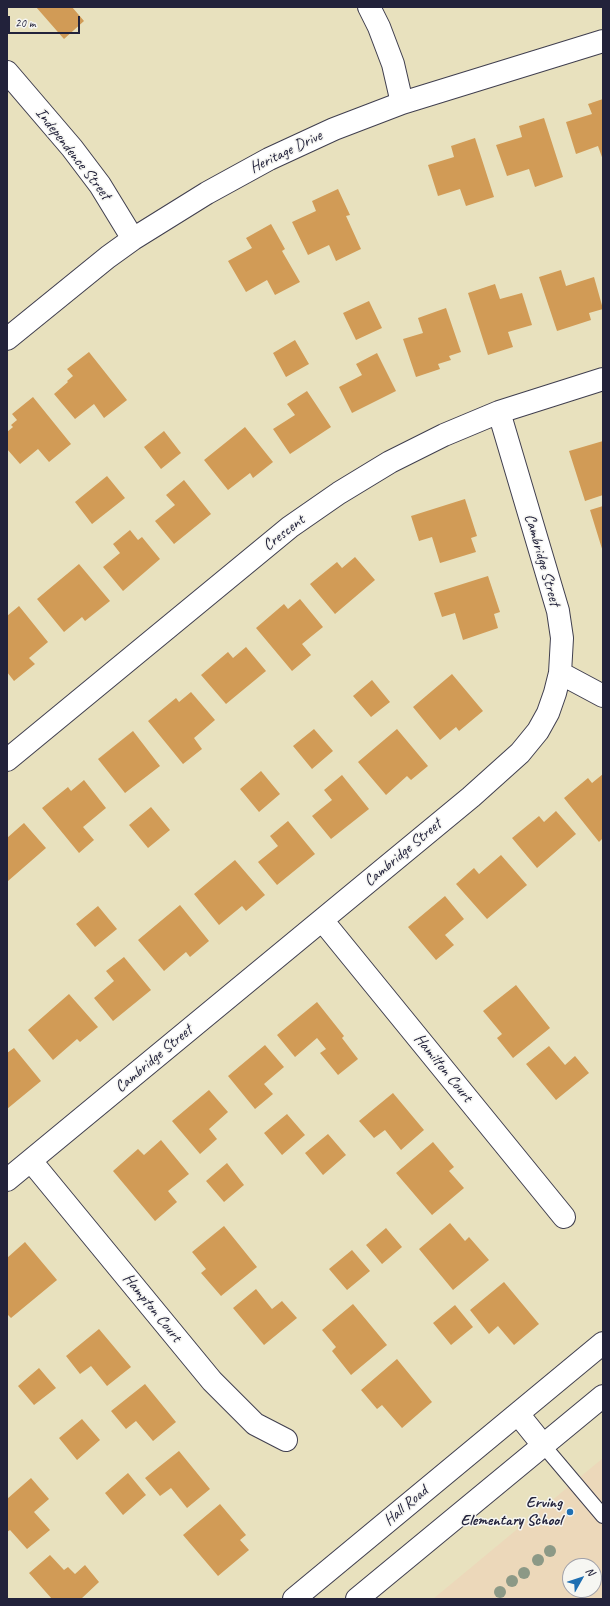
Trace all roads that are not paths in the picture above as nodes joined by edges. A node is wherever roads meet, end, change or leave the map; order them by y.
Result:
1 (369, 7) edge
2 (603, 42) edge
3 (7, 72) edge
4 (402, 103) junction
5 (133, 239) junction
6 (7, 339) edge
7 (603, 379) edge
8 (499, 412) junction
9 (560, 673) junction
10 (603, 696) edge
11 (7, 760) edge
12 (322, 920) junction
13 (31, 1161) junction
14 (7, 1180) edge
15 (564, 1217) dead end
16 (603, 1343) edge
17 (603, 1396) edge
18 (518, 1414) junction
19 (286, 1440) dead end
20 (543, 1445) junction
21 (603, 1516) edge
22 (294, 1599) edge
23 (357, 1599) edge

1 - 4 street
2 - 4 street, Heritage Drive
3 - 5 street, Independence Street
4 - 5 street, Heritage Drive
5 - 6 street, Heritage Drive
7 - 8 street, Crescent
8 - 9 street, Cambridge Street
8 - 11 street, Crescent
9 - 10 street
9 - 12 street, Cambridge Street
12 - 13 street, Cambridge Street
12 - 15 street, Hamilton Court
13 - 14 street, Cambridge Street
13 - 19 street, Hampton Court
16 - 18 street, Hall Road
17 - 20 street
18 - 20 street
18 - 22 street, Hall Road
20 - 21 lane
20 - 23 street

